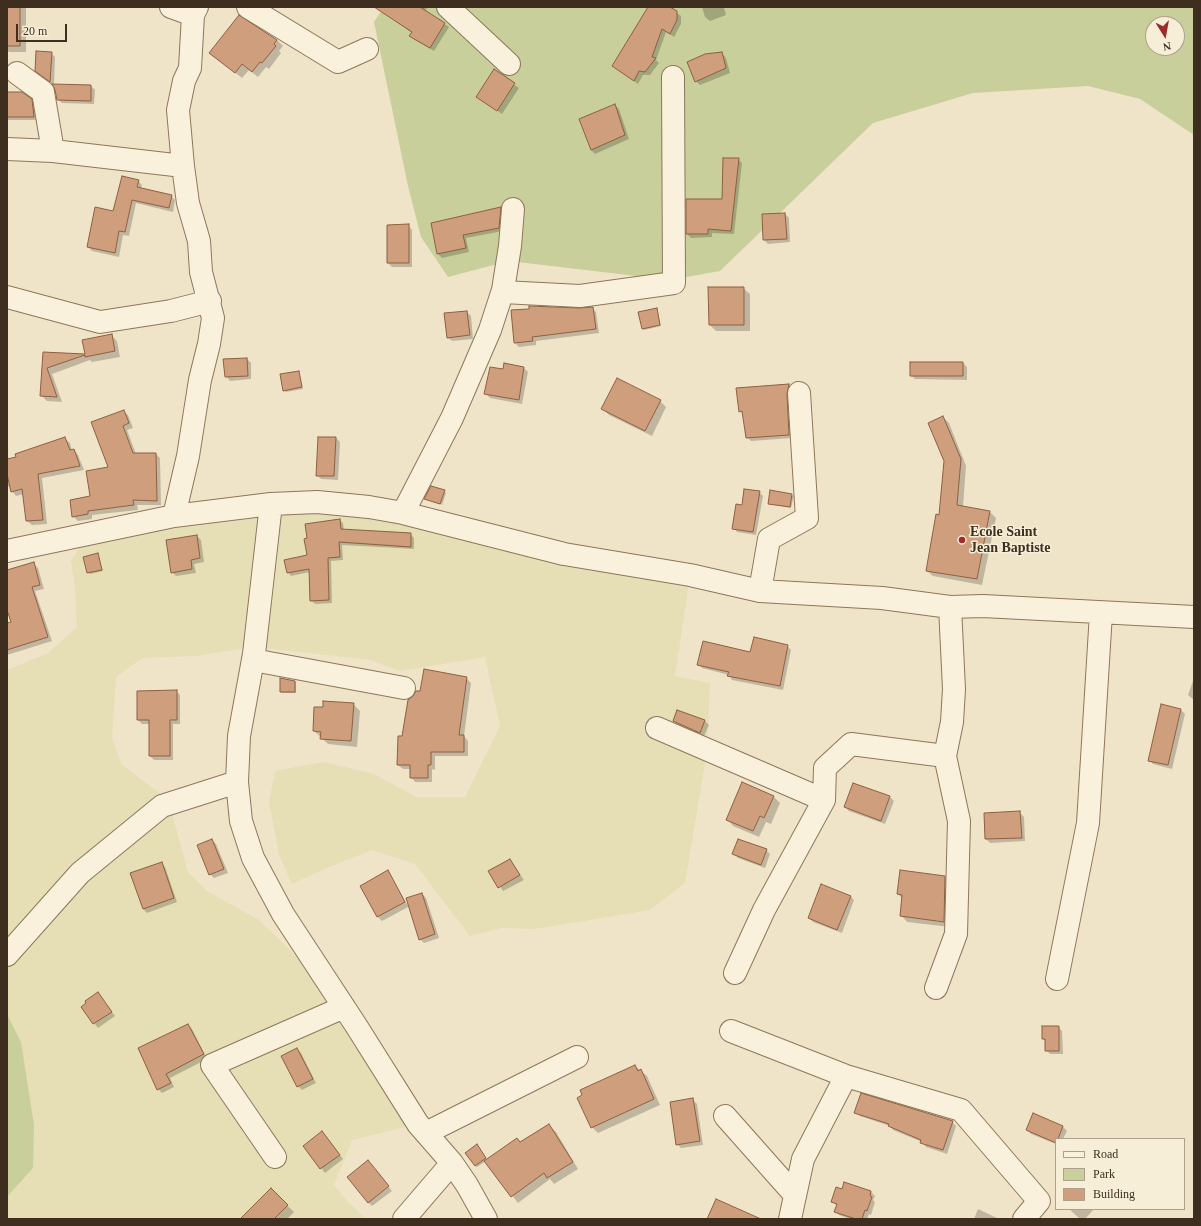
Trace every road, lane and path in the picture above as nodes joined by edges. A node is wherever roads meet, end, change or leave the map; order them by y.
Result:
1 (171, 7) edge
2 (248, 7) edge
3 (448, 7) edge
4 (195, 11) edge
5 (366, 49) dead end
6 (509, 64) dead end
7 (17, 73) dead end
8 (672, 77) dead end
9 (7, 149) edge
10 (53, 151) junction
11 (183, 166) junction
12 (513, 210) dead end
13 (502, 292) junction
14 (7, 297) edge
15 (210, 301) junction
16 (800, 393) dead end
17 (271, 504) junction
18 (403, 513) junction
19 (174, 516) junction
20 (7, 551) edge
21 (760, 591) junction
22 (950, 607) junction
23 (1101, 612) junction
24 (1194, 616) edge
25 (253, 660) junction
26 (404, 688) dead end
27 (657, 728) dead end
28 (945, 756) junction
29 (237, 782) junction
30 (824, 800) junction
31 (7, 955) edge
32 (735, 972) dead end
33 (1057, 979) dead end
34 (936, 988) dead end
35 (344, 1007) junction
36 (731, 1031) dead end
37 (577, 1057) dead end
38 (846, 1076) junction
39 (725, 1116) dead end
40 (426, 1133) junction
41 (275, 1157) dead end
42 (452, 1163) junction
43 (795, 1195) junction
44 (404, 1219) edge
45 (486, 1219) edge
46 (790, 1219) edge
47 (1024, 1219) edge

1 - 4 street
2 - 5 street
3 - 6 street
4 - 11 street
7 - 10 street
8 - 13 street
9 - 10 street
10 - 11 street
11 - 15 street
12 - 13 street
13 - 18 street
14 - 15 street
15 - 19 street
16 - 21 street
17 - 18 street
17 - 19 street
17 - 25 street
18 - 21 street
19 - 20 street
21 - 22 street
22 - 23 street
22 - 28 street
23 - 24 street
23 - 33 street
25 - 26 street
25 - 29 street
27 - 30 street
28 - 30 street
28 - 34 street
29 - 31 street
29 - 35 street
30 - 32 street
35 - 40 street
35 - 41 street
36 - 38 street
37 - 40 street
38 - 43 street
38 - 47 street
39 - 43 street
40 - 42 street
42 - 44 street
42 - 45 street
43 - 46 street

